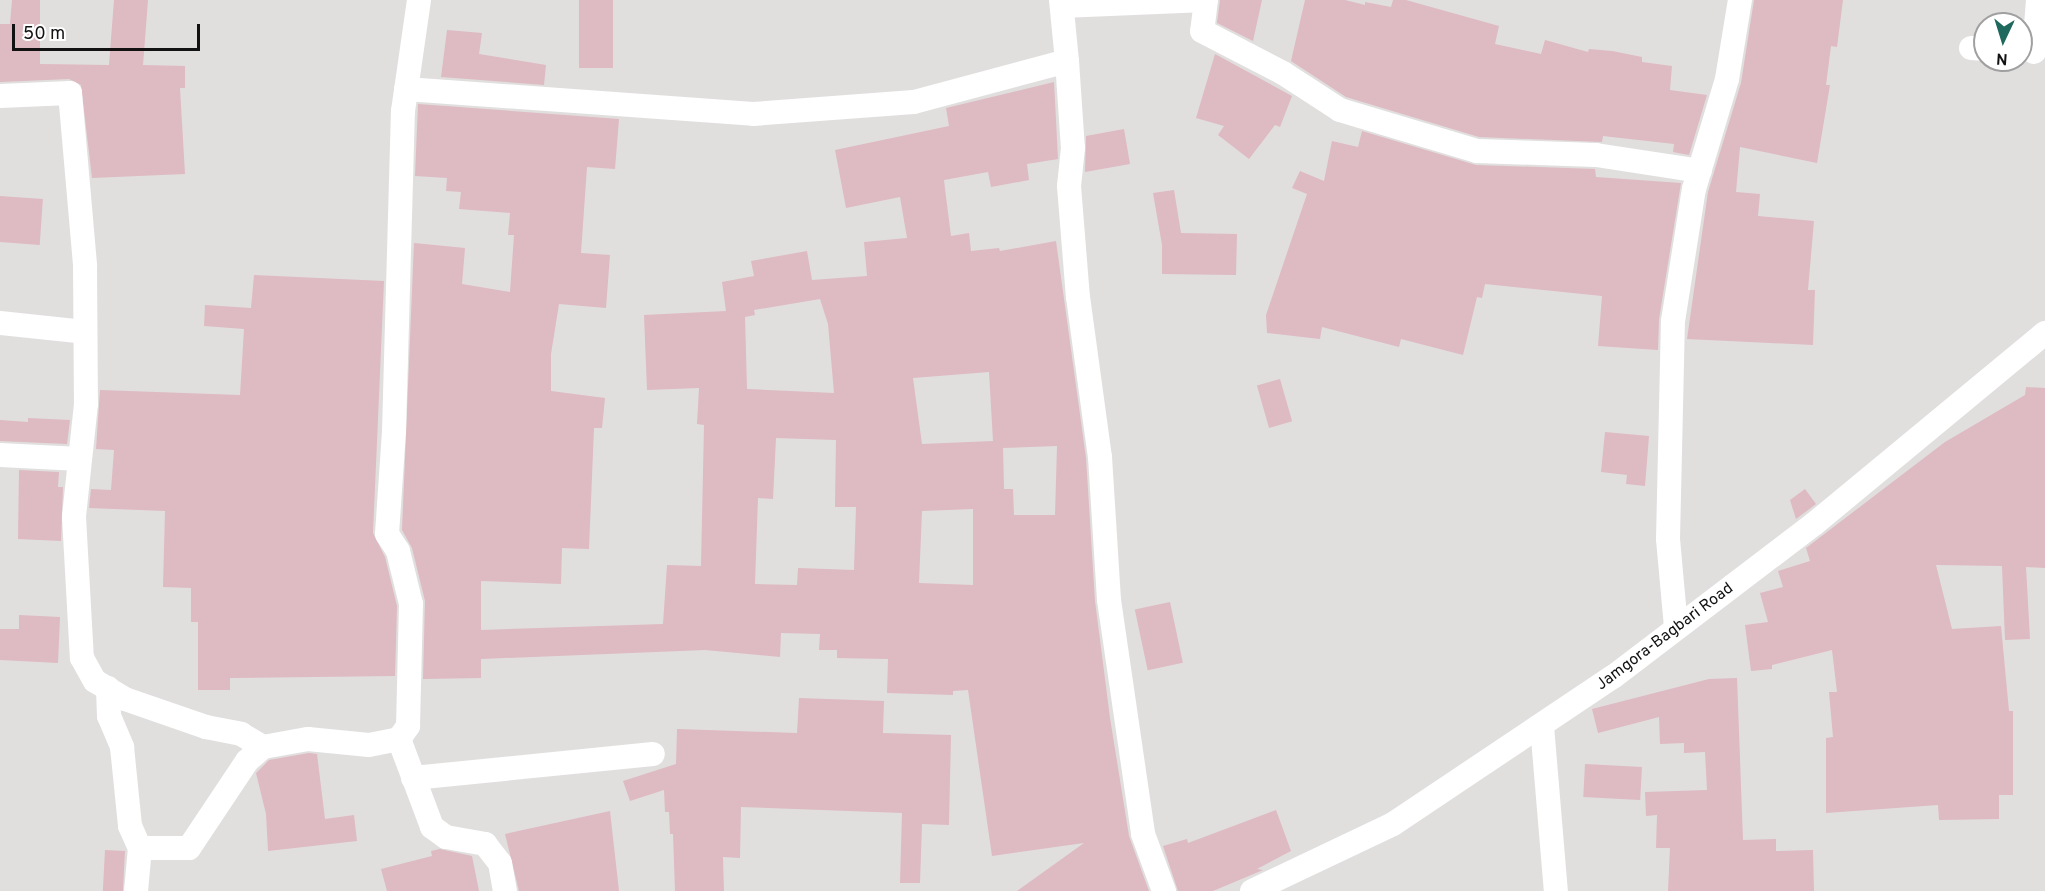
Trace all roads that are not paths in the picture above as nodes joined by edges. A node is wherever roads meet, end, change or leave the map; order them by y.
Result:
1 (419, 0) edge
2 (1740, 0) edge
3 (2038, 0) edge
4 (1062, 3) edge
5 (2033, 52) edge
6 (1067, 61) junction
7 (406, 89) junction
8 (0, 96) edge
9 (1700, 171) junction
10 (0, 322) edge
11 (85, 332) junction
12 (2045, 333) edge
13 (0, 454) edge
14 (80, 459) junction
15 (1676, 627) junction
16 (108, 688) junction
17 (1542, 726) junction
18 (399, 739) junction
19 (263, 747) junction
20 (653, 754) dead end
21 (413, 778) junction
22 (140, 848) junction
23 (136, 891) edge
24 (503, 891) edge
25 (1164, 891) edge
26 (1251, 891) edge
27 (1556, 891) edge

1 - 7 street
2 - 9 street
3 - 5 street
4 - 6 street
4 - 9 street
6 - 7 street
6 - 25 street
7 - 18 street
8 - 11 street
9 - 15 street
10 - 11 street
11 - 14 street
12 - 15 street, Jamgora-Bagbari Road
13 - 14 street
14 - 16 street
15 - 17 street, Jamgora-Bagbari Road
16 - 19 street
16 - 22 street
17 - 26 street, Jamgora-Bagbari Road
17 - 27 street
18 - 19 street
18 - 21 street
19 - 22 street
20 - 21 street
21 - 24 street
22 - 23 street

